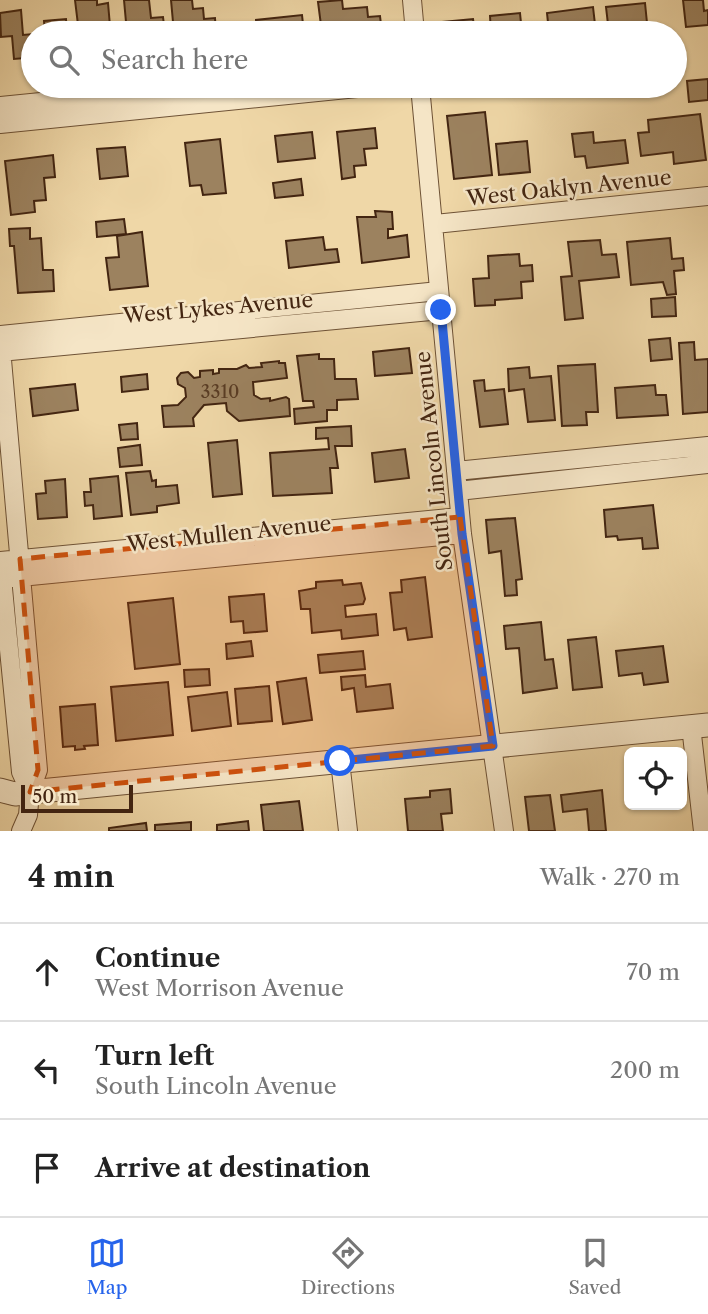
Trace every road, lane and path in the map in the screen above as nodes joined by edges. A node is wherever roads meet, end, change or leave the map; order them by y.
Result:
1 (412, 0) edge
2 (414, 21) edge
3 (142, 98) edge
4 (175, 98) edge
5 (422, 98) edge
6 (0, 106) edge
7 (0, 124) edge
8 (708, 196) edge
9 (435, 224) junction
10 (439, 291) junction
11 (441, 310) junction
12 (0, 344) edge
13 (708, 446) edge
14 (708, 464) edge
15 (456, 471) junction
16 (458, 491) junction
17 (461, 525) junction
18 (0, 555) edge
19 (21, 568) junction
20 (1, 570) edge
21 (700, 725) edge
22 (493, 746) junction
23 (340, 761) junction
24 (11, 794) edge
25 (20, 831) edge
26 (348, 831) edge
27 (504, 831) edge
28 (704, 831) edge

1 - 2 street
3 - 6 street
4 - 7 street
5 - 9 street, South Lincoln Avenue
8 - 9 street, West Oaklyn Avenue
9 - 10 street, South Lincoln Avenue
10 - 11 street, South Lincoln Avenue
10 - 12 street, West Lykes Avenue
11 - 12 street, West Lykes Avenue
11 - 15 street, South Lincoln Avenue
12 - 19 street
13 - 15 street
14 - 16 street
15 - 16 street, South Lincoln Avenue
16 - 17 street, South Lincoln Avenue
17 - 19 street, West Mullen Avenue
17 - 22 street, South Lincoln Avenue
18 - 20 street
19 - 20 street, West Mullen Avenue
19 - 24 street
20 - 24 street
21 - 22 street
21 - 28 street
22 - 23 street
22 - 27 street, South Lincoln Avenue
23 - 24 street
23 - 26 street
24 - 25 street

